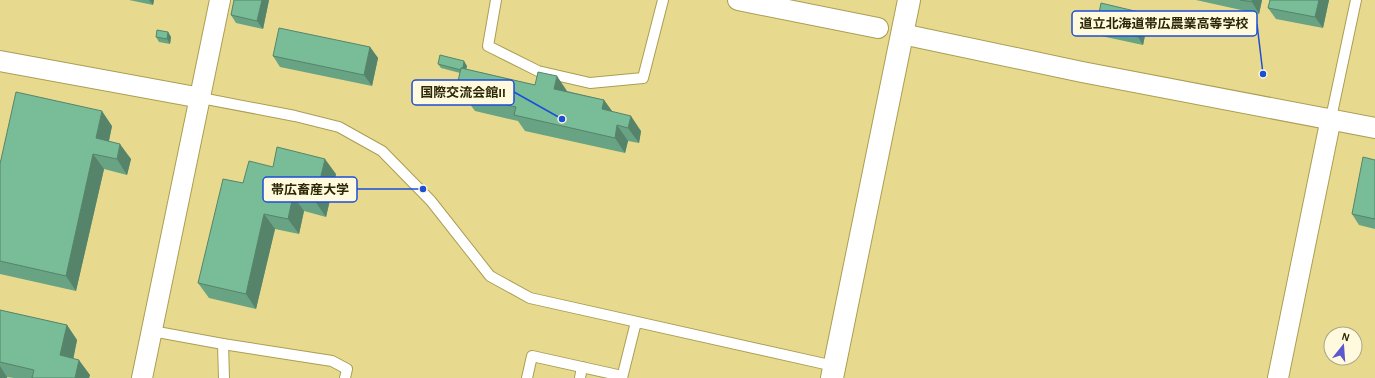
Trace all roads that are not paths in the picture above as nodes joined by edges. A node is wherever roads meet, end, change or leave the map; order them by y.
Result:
1 (220, 0) edge
2 (496, 0) edge
3 (663, 0) edge
4 (738, 0) edge
5 (909, 0) edge
6 (1356, 0) edge
7 (772, 3) edge
8 (878, 28) joint
9 (902, 34) junction
10 (0, 61) edge
11 (200, 98) junction
12 (1331, 118) junction
13 (1375, 128) edge
14 (636, 322) junction
15 (152, 331) junction
16 (223, 344) junction
17 (582, 367) junction
18 (833, 372) edge
19 (622, 377) edge
20 (142, 378) edge
21 (224, 378) edge
22 (345, 378) edge
23 (527, 378) edge
24 (580, 378) edge
25 (1278, 378) edge

1 - 11 street
2 - 3 lane
4 - 7 street
5 - 9 street
6 - 12 lane
7 - 8 street
8 - 9 lane
9 - 12 street
9 - 18 street
10 - 11 street
11 - 14 lane
11 - 15 street
12 - 13 street
12 - 25 street
14 - 18 lane
14 - 19 lane
15 - 16 lane
15 - 20 street
16 - 21 lane
16 - 22 lane
17 - 19 lane
17 - 23 lane
17 - 24 lane

